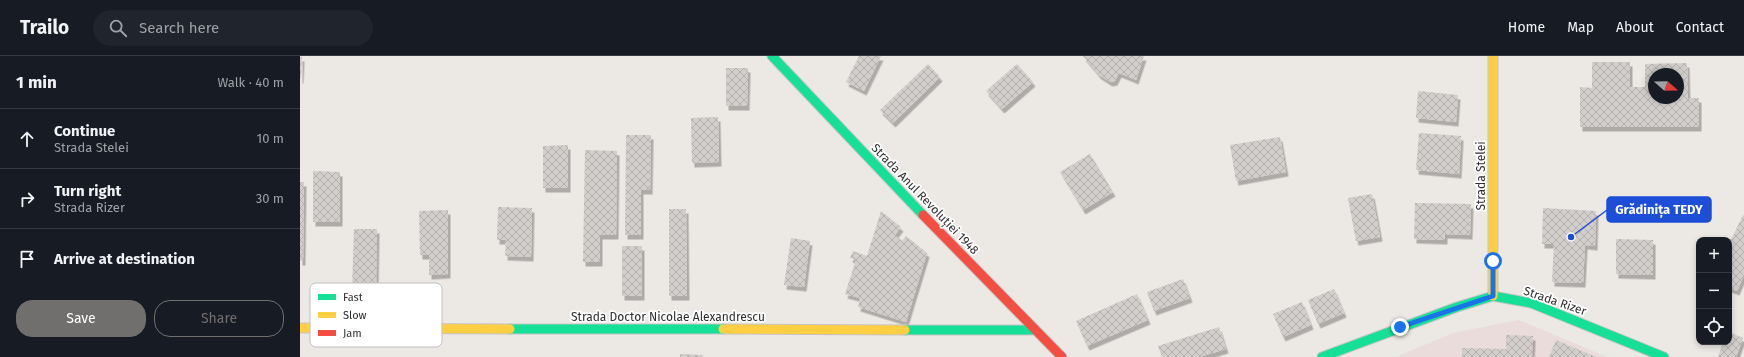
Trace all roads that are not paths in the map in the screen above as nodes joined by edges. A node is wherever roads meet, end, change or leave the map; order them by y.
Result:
1 (772, 56) edge
2 (1493, 56) edge
3 (1493, 296) junction
4 (300, 328) edge
5 (310, 328) edge
6 (442, 328) edge
7 (1036, 330) junction
8 (1062, 357) edge
9 (1322, 357) edge
10 (1664, 357) edge

1 - 7 street, Strada Anul Revoluției 1948
2 - 3 street, Strada Stelei
3 - 9 street, Strada Rizer
3 - 10 street, Strada Rizer
4 - 5 street, Strada Doctor Nicolae Alexandrescu
6 - 7 street, Strada Doctor Nicolae Alexandrescu
7 - 8 street, Strada Anul Revoluției 1948

